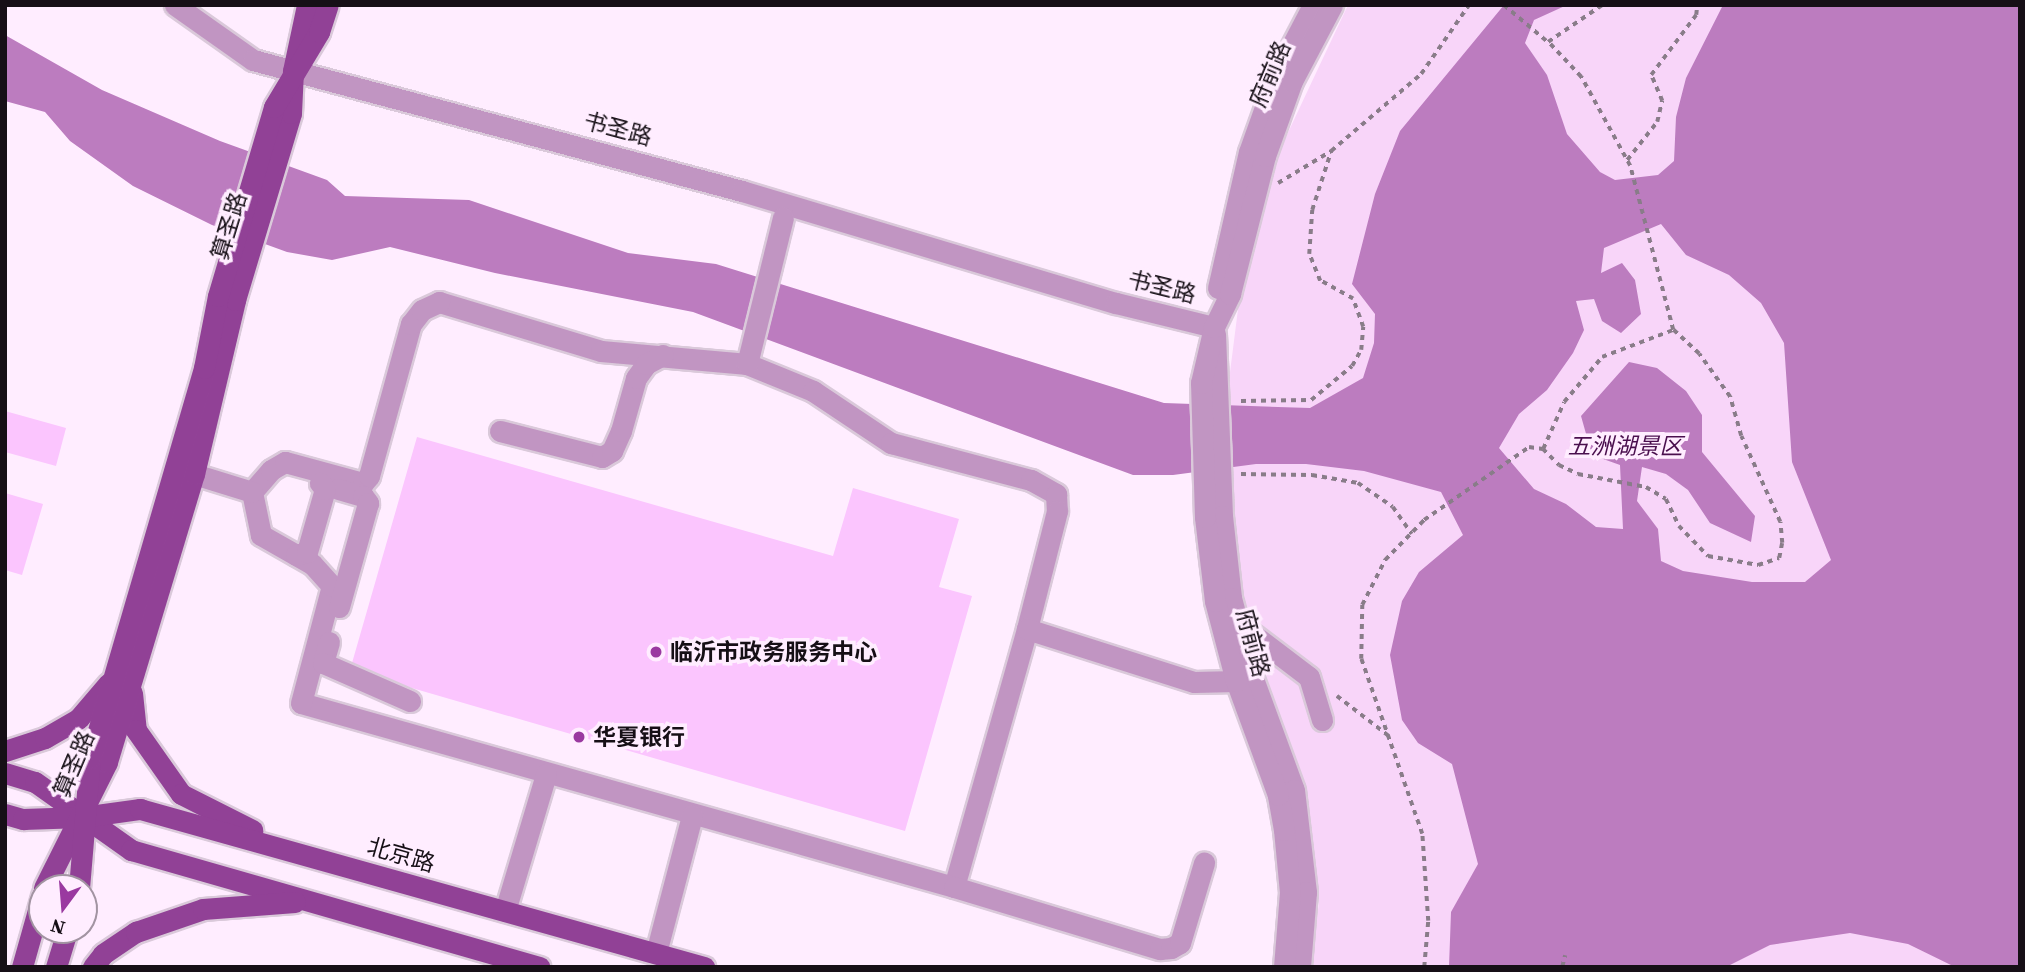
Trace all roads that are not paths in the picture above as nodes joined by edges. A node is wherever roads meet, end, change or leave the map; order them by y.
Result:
1 (175, 5) edge
2 (197, 5) edge
3 (307, 5) edge
4 (328, 5) edge
5 (1313, 5) edge
6 (1332, 5) edge
7 (293, 71) junction
8 (783, 217) junction
9 (226, 298) junction
10 (1214, 327) junction
11 (663, 355) junction
12 (748, 358) junction
13 (500, 431) dead end
14 (271, 470) junction
15 (194, 474) junction
16 (320, 483) junction
17 (252, 492) junction
18 (1214, 517) junction
19 (296, 555) junction
20 (1238, 623) junction
21 (1027, 629) junction
22 (310, 669) junction
23 (122, 680) junction
24 (1236, 681) junction
25 (1322, 720) dead end
26 (5, 751) edge
27 (5, 774) edge
28 (546, 774) junction
29 (5, 814) edge
30 (692, 816) junction
31 (82, 817) junction
32 (308, 856) junction
33 (1204, 863) dead end
34 (51, 874) edge
35 (80, 874) edge
36 (954, 887) junction
37 (311, 901) junction
38 (505, 911) junction
39 (28, 944) edge
40 (63, 944) edge
41 (656, 953) junction
42 (22, 967) edge
43 (56, 967) edge
44 (93, 967) edge
45 (540, 967) edge
46 (704, 967) edge
47 (1284, 967) edge
48 (1300, 967) edge

1 - 7 street, 书圣路
2 - 7 street, 书圣路
3 - 7 main road, 算圣路
4 - 7 main road
5 - 10 street, 府前路
6 - 10 street, 府前路
7 - 8 street, 书圣路
7 - 9 main road, 算圣路
7 - 10 street, 书圣路
8 - 10 street, 书圣路
8 - 12 street
9 - 15 main road, 算圣路
9 - 23 main road, 算圣路
10 - 18 street, 府前路
11 - 12 street
11 - 13 street
11 - 14 street
12 - 21 street
14 - 16 street
14 - 17 street
15 - 17 street
15 - 23 main road, 算圣路
16 - 19 street
16 - 22 street
17 - 19 street
18 - 20 street, 府前路
18 - 24 street, 府前路
19 - 22 street
20 - 25 street
20 - 48 street, 府前路
21 - 24 street
21 - 36 street
22 - 28 street
23 - 26 main road
23 - 31 main road, 算圣路
23 - 32 main road
24 - 47 street, 府前路
27 - 31 main road
28 - 30 street
28 - 38 street
29 - 31 main road, 北京路
30 - 36 street
30 - 41 street
31 - 32 main road, 北京路
31 - 34 main road
31 - 35 main road, 算圣路
31 - 37 main road
32 - 38 main road, 北京路
33 - 36 street
37 - 44 main road
37 - 45 main road
38 - 41 main road, 北京路
39 - 42 main road
40 - 43 main road
41 - 46 main road, 北京路

